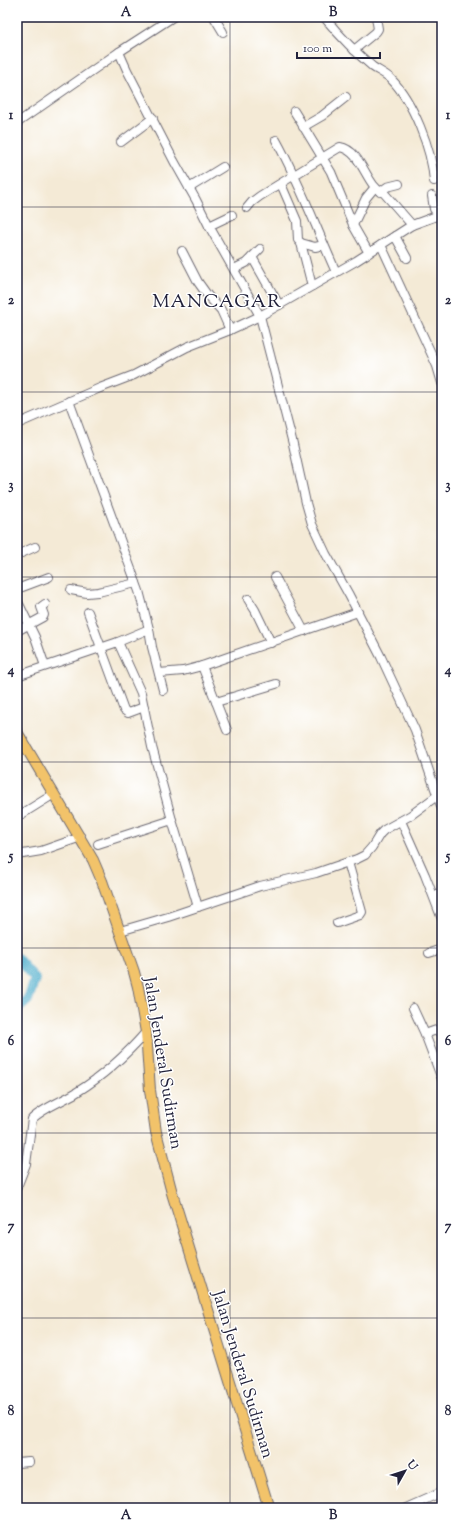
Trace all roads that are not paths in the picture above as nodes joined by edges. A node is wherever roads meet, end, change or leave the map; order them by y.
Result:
1 (173, 17) edge
2 (214, 17) edge
3 (324, 17) edge
4 (376, 17) edge
5 (223, 32) dead end
6 (354, 50) junction
7 (119, 52) junction
8 (346, 97) dead end
9 (294, 111) dead end
10 (153, 118) junction
11 (17, 124) edge
12 (304, 127) junction
13 (276, 140) dead end
14 (121, 142) dead end
15 (322, 158) junction
16 (223, 167) dead end
17 (295, 176) junction
18 (434, 181) dead end
19 (281, 184) junction
20 (399, 184) dead end
21 (189, 188) junction
22 (377, 190) junction
23 (432, 196) dead end
24 (247, 208) dead end
25 (232, 215) dead end
26 (440, 215) edge
27 (209, 226) junction
28 (412, 226) junction
29 (354, 228) junction
30 (395, 236) junction
31 (299, 240) junction
32 (323, 243) junction
33 (381, 245) junction
34 (260, 249) dead end
35 (182, 251) dead end
36 (369, 253) junction
37 (407, 258) dead end
38 (254, 259) junction
39 (234, 269) junction
40 (336, 272) junction
41 (312, 286) junction
42 (279, 304) junction
43 (260, 316) junction
44 (230, 330) junction
45 (442, 383) edge
46 (69, 401) junction
47 (17, 424) edge
48 (35, 547) dead end
49 (17, 554) edge
50 (49, 577) dead end
51 (275, 577) dead end
52 (136, 583) junction
53 (17, 589) edge
54 (71, 590) dead end
55 (248, 599) dead end
56 (17, 600) edge
57 (45, 604) dead end
58 (88, 612) dead end
59 (358, 612) junction
60 (29, 625) junction
61 (149, 629) junction
62 (17, 631) edge
63 (304, 631) junction
64 (118, 642) junction
65 (271, 643) junction
66 (102, 647) junction
67 (45, 666) junction
68 (202, 666) junction
69 (159, 672) junction
70 (17, 676) edge
71 (276, 684) dead end
72 (163, 690) dead end
73 (216, 702) junction
74 (144, 706) junction
75 (227, 730) dead end
76 (17, 732) edge
77 (54, 794) junction
78 (439, 794) edge
79 (442, 809) edge
80 (17, 817) edge
81 (172, 820) junction
82 (401, 821) junction
83 (81, 837) junction
84 (98, 844) dead end
85 (17, 855) edge
86 (348, 862) junction
87 (442, 892) edge
88 (434, 896) junction
89 (198, 907) junction
90 (442, 919) edge
91 (337, 924) dead end
92 (120, 931) junction
93 (442, 949) edge
94 (429, 953) dead end
95 (413, 1008) dead end
96 (442, 1028) edge
97 (146, 1032) junction
98 (424, 1034) junction
99 (442, 1079) edge
100 (17, 1187) edge
101 (29, 1462) dead end
102 (17, 1463) edge
103 (442, 1492) edge
104 (269, 1508) edge
105 (406, 1508) edge

1 - 7 street
2 - 5 street
3 - 6 street
4 - 6 street
6 - 18 street
7 - 10 street
7 - 11 street
8 - 12 street
9 - 12 street
10 - 14 street
10 - 21 street
12 - 15 street
13 - 17 street
15 - 17 street
15 - 22 street
15 - 29 street
16 - 21 street
17 - 19 street
17 - 32 street
19 - 24 street
19 - 31 street
20 - 22 street
21 - 27 street
22 - 28 street
22 - 29 street
23 - 26 street
25 - 27 street
26 - 28 street
27 - 39 street
28 - 30 street
29 - 36 street
30 - 33 street
30 - 37 street
31 - 32 street
31 - 41 street
32 - 40 street
33 - 36 street
33 - 45 street
34 - 38 street
35 - 44 street
36 - 40 street
38 - 39 street
38 - 42 street
39 - 43 street
40 - 41 street
41 - 42 street
42 - 43 street
43 - 44 street
43 - 59 street
44 - 46 street
46 - 47 street
46 - 52 street
48 - 49 street
50 - 53 street
51 - 63 street
52 - 54 street
52 - 61 street
55 - 65 street
56 - 60 street
57 - 60 street
58 - 66 street
59 - 63 street
59 - 78 street
60 - 62 street
60 - 67 street
61 - 64 street
61 - 69 street
63 - 65 street
64 - 66 street
64 - 74 street
65 - 68 street
66 - 67 street
66 - 70 street
66 - 74 street
67 - 70 street
68 - 69 street
68 - 73 street
69 - 72 street
71 - 73 street
73 - 75 street
74 - 81 street
76 - 77 main road, Jalan Jenderal Sudirman
77 - 80 street
77 - 83 main road, Jalan Jenderal Sudirman
78 - 79 street
78 - 82 street
81 - 84 street
81 - 89 street
82 - 86 street
82 - 88 street
83 - 85 street
83 - 92 main road, Jalan Jenderal Sudirman
86 - 89 street
86 - 91 street
87 - 88 street
88 - 90 street
89 - 92 street
92 - 97 main road, Jalan Jenderal Sudirman
93 - 94 street
95 - 98 street
96 - 98 street
97 - 100 street
97 - 104 main road, Jalan Jenderal Sudirman
98 - 99 street
101 - 102 street
103 - 105 street

